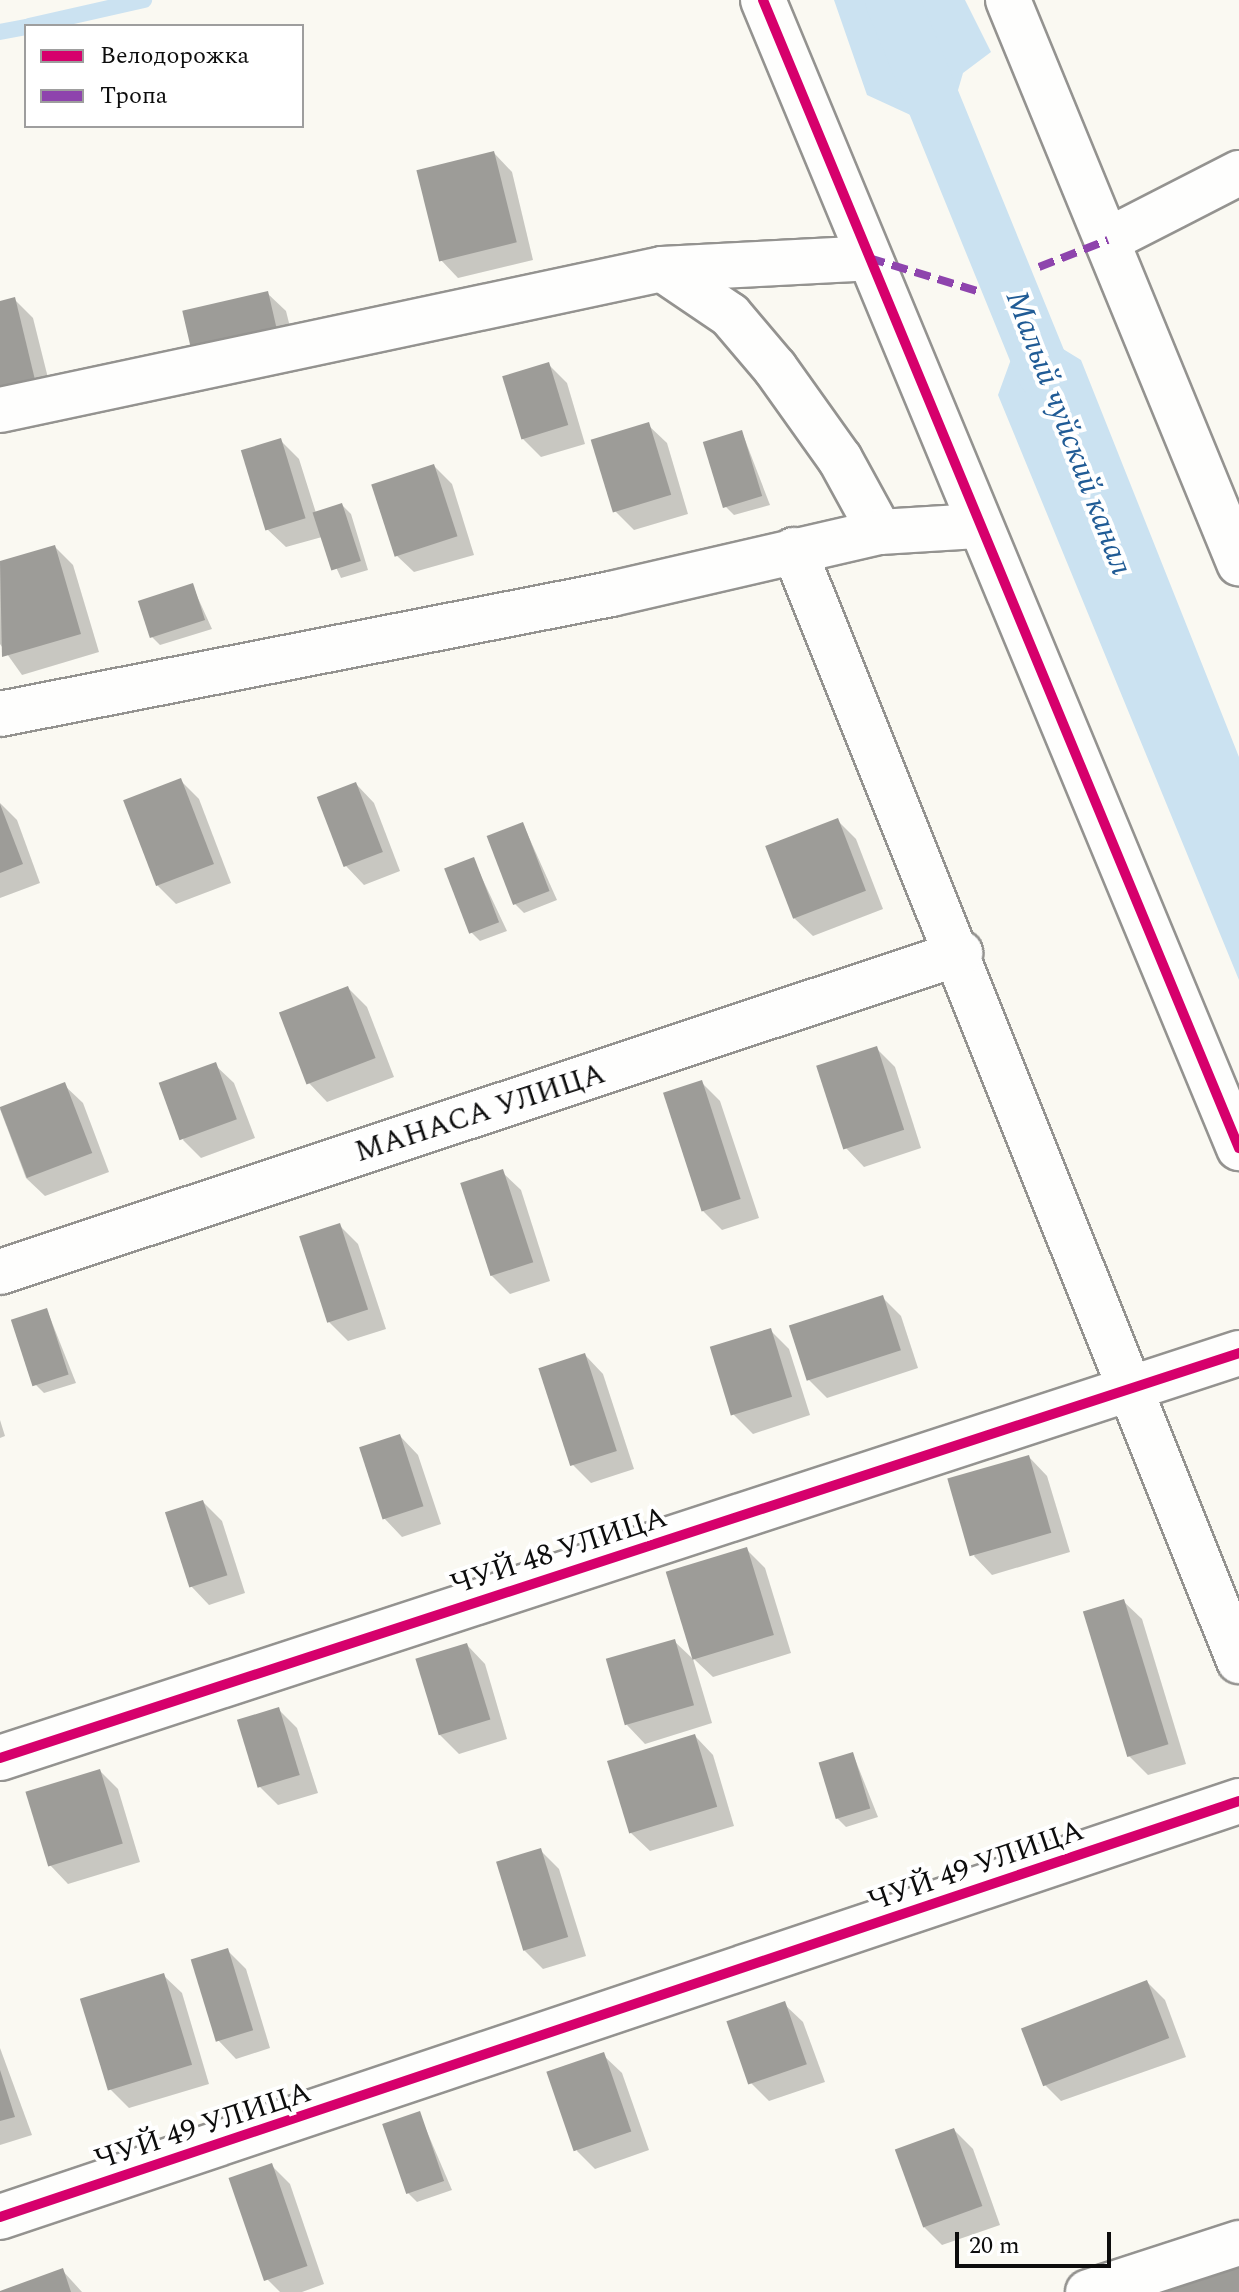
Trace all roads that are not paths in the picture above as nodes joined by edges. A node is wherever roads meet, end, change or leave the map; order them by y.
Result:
1 (763, 0) edge
2 (1008, 0) edge
3 (1239, 173) edge
4 (1108, 240) junction
5 (869, 258) junction
6 (662, 269) junction
7 (0, 410) edge
8 (1230, 521) edge
9 (977, 526) junction
10 (880, 532) junction
11 (794, 550) junction
12 (1239, 563) edge
13 (0, 714) edge
14 (960, 953) junction
15 (1239, 1148) edge
16 (0, 1272) edge
17 (1239, 1353) edge
18 (1132, 1390) junction
19 (1239, 1661) edge
20 (0, 1758) edge
21 (1239, 1801) edge
22 (0, 2217) edge
23 (1239, 2243) edge
24 (1088, 2292) edge

1 - 5 street
2 - 4 street
3 - 4 street
4 - 8 street
5 - 6 street
5 - 9 street
6 - 7 street
6 - 10 street
8 - 12 street
9 - 10 street
9 - 15 street
10 - 11 street
11 - 13 street
11 - 14 street
14 - 16 street, МАНАСА УЛИЦА
14 - 18 street
17 - 18 street, ЧУЙ 48 УЛИЦА
18 - 19 street
18 - 20 street, ЧУЙ 48 УЛИЦА
21 - 22 street, ЧУЙ 49 УЛИЦА
23 - 24 street

